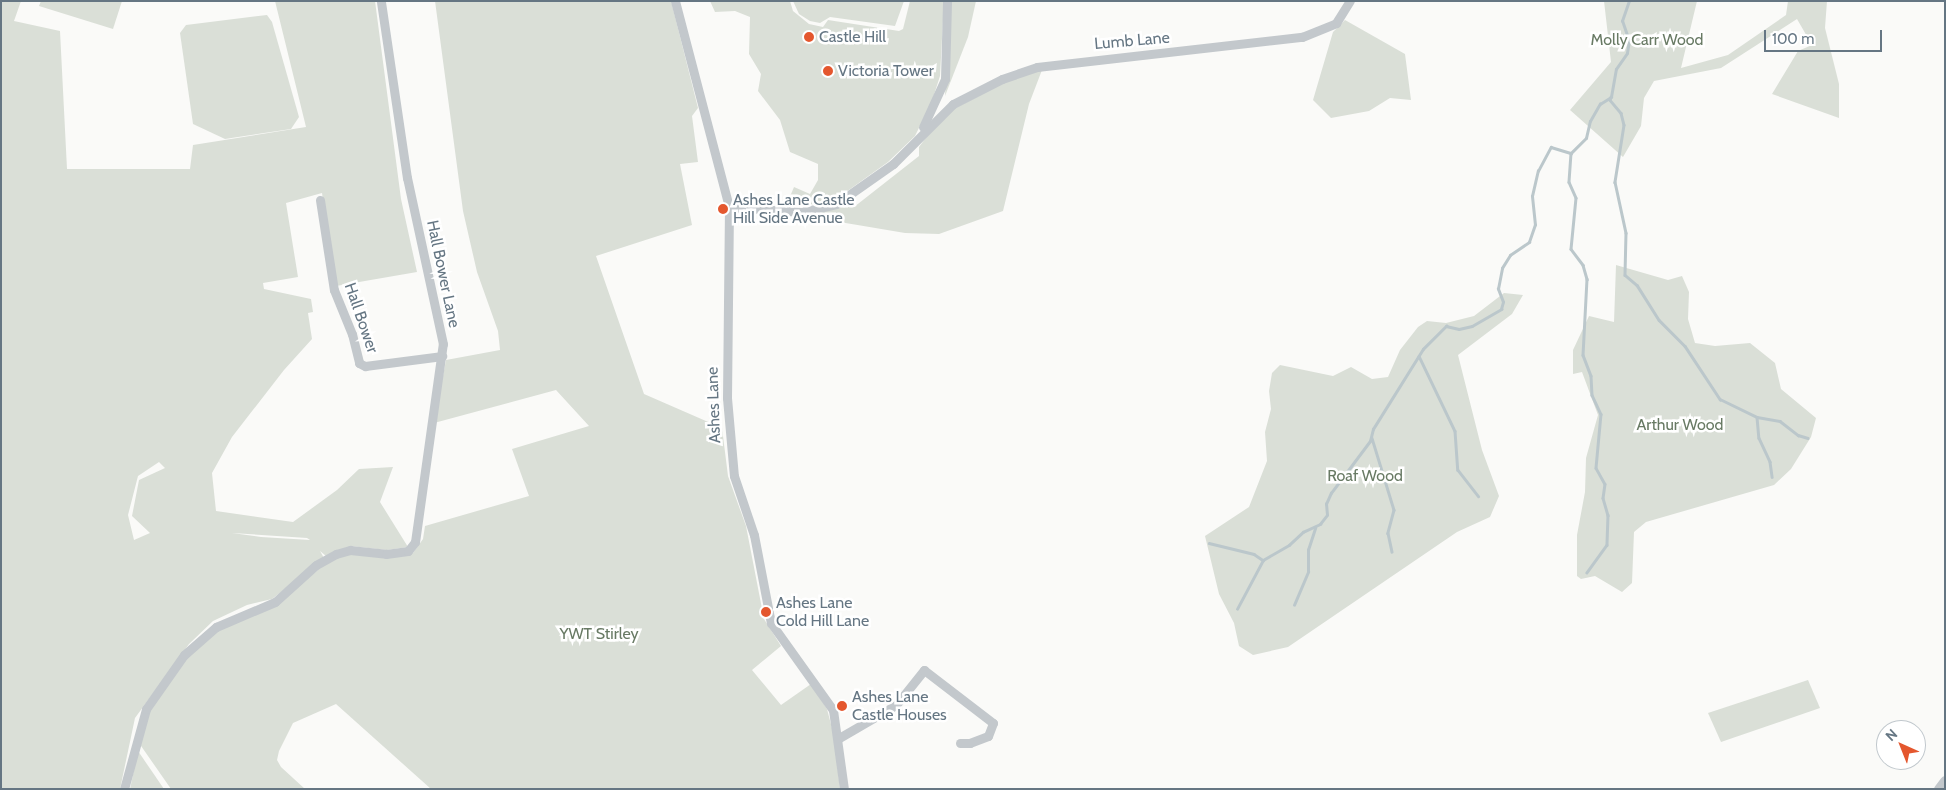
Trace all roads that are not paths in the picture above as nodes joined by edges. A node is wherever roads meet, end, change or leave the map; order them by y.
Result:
1 (381, 1) edge
2 (675, 1) edge
3 (947, 1) edge
4 (1350, 1) edge
5 (923, 135) junction
6 (320, 200) dead end
7 (729, 207) junction
8 (442, 356) junction
9 (839, 738) junction
10 (960, 742) dead end
11 (1945, 781) edge
12 (124, 789) edge
13 (844, 789) edge
14 (1939, 789) edge

1 - 8 street, Hall Bower Lane
2 - 7 street, Ashes Lane
3 - 5 street
4 - 5 street, Lumb Lane
5 - 7 street, Lumb Lane
6 - 8 street, Hall Bower
7 - 9 street, Ashes Lane
8 - 12 street, Hall Bower Lane
9 - 10 street
9 - 13 street, Ashes Lane
11 - 14 street

